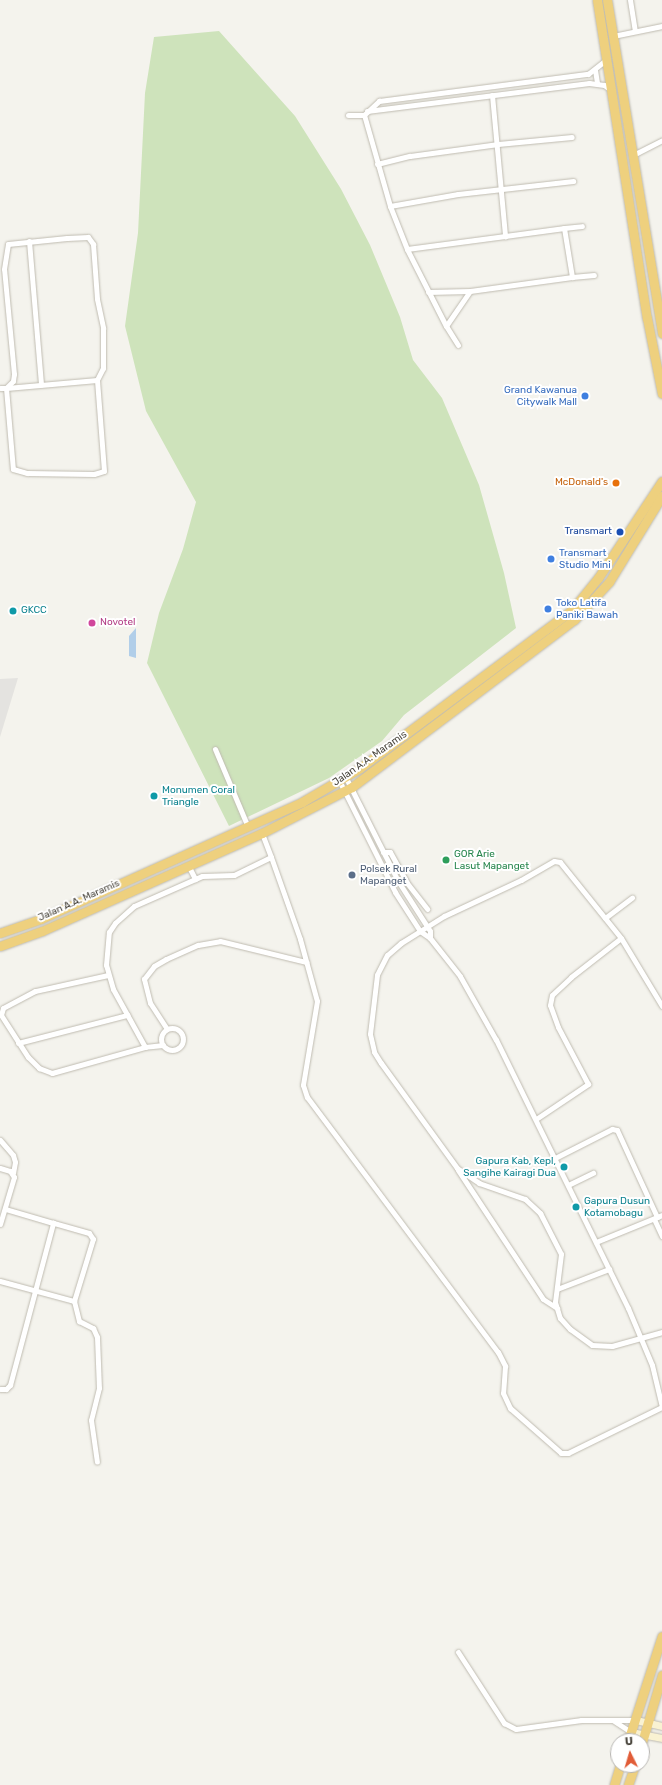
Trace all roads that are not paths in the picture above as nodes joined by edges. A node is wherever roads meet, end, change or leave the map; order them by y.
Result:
1 (597, 0) edge
2 (608, 0) edge
3 (630, 0) edge
4 (662, 26) edge
5 (635, 31) junction
6 (613, 36) junction
7 (606, 59) junction
8 (595, 70) junction
9 (597, 83) junction
10 (510, 85) junction
11 (470, 89) junction
12 (611, 90) junction
13 (511, 92) junction
14 (492, 95) junction
15 (471, 98) junction
16 (365, 113) junction
17 (348, 115) dead end
18 (572, 137) dead end
19 (662, 140) edge
20 (498, 144) junction
21 (635, 154) junction
22 (377, 164) junction
23 (573, 181) dead end
24 (502, 189) junction
25 (390, 206) junction
26 (582, 226) dead end
27 (564, 228) junction
28 (506, 236) junction
29 (29, 241) junction
30 (407, 250) junction
31 (594, 275) dead end
32 (572, 277) junction
33 (428, 292) junction
34 (470, 292) junction
35 (446, 326) junction
36 (662, 334) edge
37 (458, 345) dead end
38 (97, 380) junction
39 (41, 385) junction
40 (3, 388) edge
41 (662, 394) edge
42 (662, 473) edge
43 (661, 482) edge
44 (662, 496) edge
45 (653, 511) junction
46 (662, 515) edge
47 (215, 749) dead end
48 (343, 780) junction
49 (349, 788) junction
50 (248, 827) junction
51 (262, 832) junction
52 (383, 852) junction
53 (271, 857) junction
54 (188, 865) junction
55 (194, 878) junction
56 (632, 898) dead end
57 (427, 909) dead end
58 (605, 918) junction
59 (427, 926) junction
60 (420, 931) junction
61 (0, 933) edge
62 (430, 938) junction
63 (621, 938) junction
64 (0, 946) edge
65 (306, 962) junction
66 (108, 975) junction
67 (662, 1006) edge
68 (127, 1015) junction
69 (167, 1029) junction
70 (18, 1043) junction
71 (163, 1045) junction
72 (145, 1047) junction
73 (536, 1119) junction
74 (0, 1140) edge
75 (555, 1158) junction
76 (0, 1168) edge
77 (457, 1168) junction
78 (13, 1173) junction
79 (593, 1173) dead end
80 (568, 1185) junction
81 (5, 1209) junction
82 (658, 1217) edge
83 (53, 1223) junction
84 (0, 1224) edge
85 (662, 1236) edge
86 (596, 1242) junction
87 (609, 1269) junction
88 (0, 1281) edge
89 (557, 1289) junction
90 (34, 1291) junction
91 (74, 1301) junction
92 (557, 1308) junction
93 (662, 1332) edge
94 (640, 1338) junction
95 (0, 1389) edge
96 (97, 1462) dead end
97 (662, 1636) edge
98 (458, 1652) dead end
99 (662, 1675) edge
100 (636, 1720) junction
101 (614, 1721) junction
102 (649, 1724) junction
103 (662, 1726) edge
104 (627, 1733) edge
105 (631, 1733) edge
106 (645, 1733) edge
107 (650, 1738) edge
108 (662, 1738) edge
109 (618, 1773) edge
110 (632, 1773) edge
111 (614, 1785) edge
112 (628, 1785) edge

1 - 7 highway
2 - 6 highway
3 - 5 street
4 - 5 street
5 - 6 street
6 - 21 highway
7 - 8 street
7 - 12 highway
8 - 9 street
8 - 10 street
9 - 12 street
9 - 13 street
10 - 11 street
10 - 13 street
11 - 15 street
11 - 16 street
12 - 41 highway
13 - 14 street
14 - 15 street
14 - 20 street
15 - 16 street
16 - 17 street
16 - 22 street
18 - 20 street
19 - 21 street
20 - 22 street
20 - 24 street
21 - 36 highway
22 - 25 street
23 - 24 street
24 - 25 street
24 - 28 street
25 - 30 street
26 - 27 street
27 - 28 street
27 - 32 street
28 - 30 street
29 - 38 street
29 - 39 street
29 - 40 street
30 - 33 street
31 - 32 street
32 - 34 street
33 - 34 street
33 - 35 street
34 - 35 street
35 - 37 street
38 - 39 street
38 - 40 street
39 - 40 street
42 - 43 highway
43 - 48 highway, Jalan A.A. Maramis
44 - 45 highway
45 - 46 highway
45 - 49 highway
47 - 50 street
48 - 49 street
48 - 50 highway, Jalan A.A. Maramis
49 - 51 highway
49 - 52 street
49 - 60 street
50 - 61 highway, Jalan A.A. Maramis
51 - 53 street
51 - 54 highway
52 - 57 street
52 - 59 street
53 - 55 street
53 - 65 street
54 - 55 street
54 - 64 highway
55 - 66 street
56 - 58 street
58 - 59 street
58 - 63 street
59 - 60 street
59 - 62 street
60 - 62 street
60 - 77 street
62 - 73 street
63 - 67 street
63 - 73 street
65 - 69 street
65 - 94 street
66 - 68 street
66 - 70 street
68 - 70 street
68 - 72 street
69 - 71 street
69 - 71 street
70 - 72 street
71 - 72 street
73 - 75 street
74 - 78 street
75 - 80 street
75 - 82 street
76 - 78 street
77 - 89 street
77 - 92 street
78 - 81 street
79 - 80 street
80 - 86 street
81 - 83 street
81 - 84 street
82 - 85 street
82 - 86 street
83 - 90 street
83 - 91 street
86 - 87 street
87 - 89 street
87 - 94 street
88 - 90 street
89 - 92 street
90 - 91 street
90 - 95 street
91 - 96 street
92 - 94 street
93 - 94 street
97 - 100 highway
98 - 101 street
99 - 102 highway
100 - 101 street
100 - 102 main road
100 - 105 highway
101 - 104 street
102 - 103 main road
102 - 106 highway
107 - 108 main road
109 - 111 highway
110 - 112 highway

